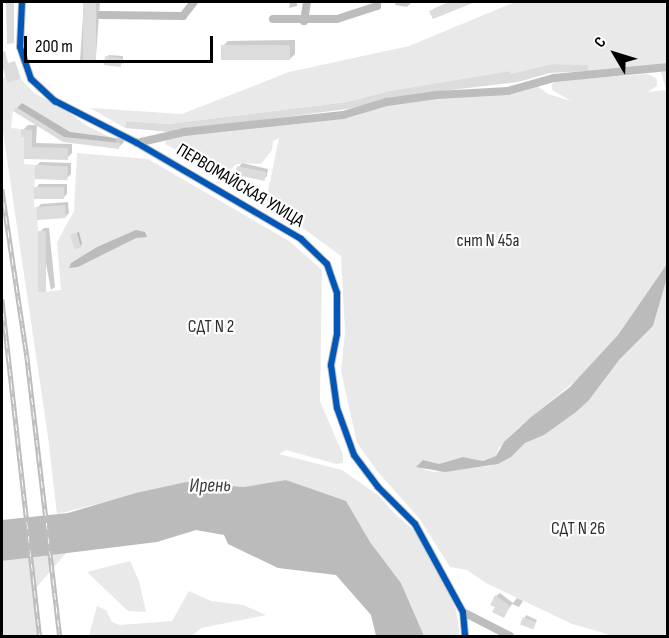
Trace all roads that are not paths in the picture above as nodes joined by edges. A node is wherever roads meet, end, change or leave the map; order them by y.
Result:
1 (22, 2) edge
2 (194, 2) edge
3 (307, 2) edge
4 (377, 2) edge
5 (101, 15) dead end
6 (273, 19) dead end
7 (304, 21) junction
8 (668, 67) edge
9 (137, 143) junction
10 (463, 612) junction
11 (465, 636) edge
12 (510, 636) edge

1 - 9 street, ПЕРВОМАЙСКАЯ УЛИЦА
2 - 5 street
3 - 7 street
4 - 7 street
6 - 7 street
8 - 9 street
9 - 10 street, ПЕРВОМАЙСКАЯ УЛИЦА
10 - 11 street, ПЕРВОМАЙСКАЯ УЛИЦА
10 - 12 street

